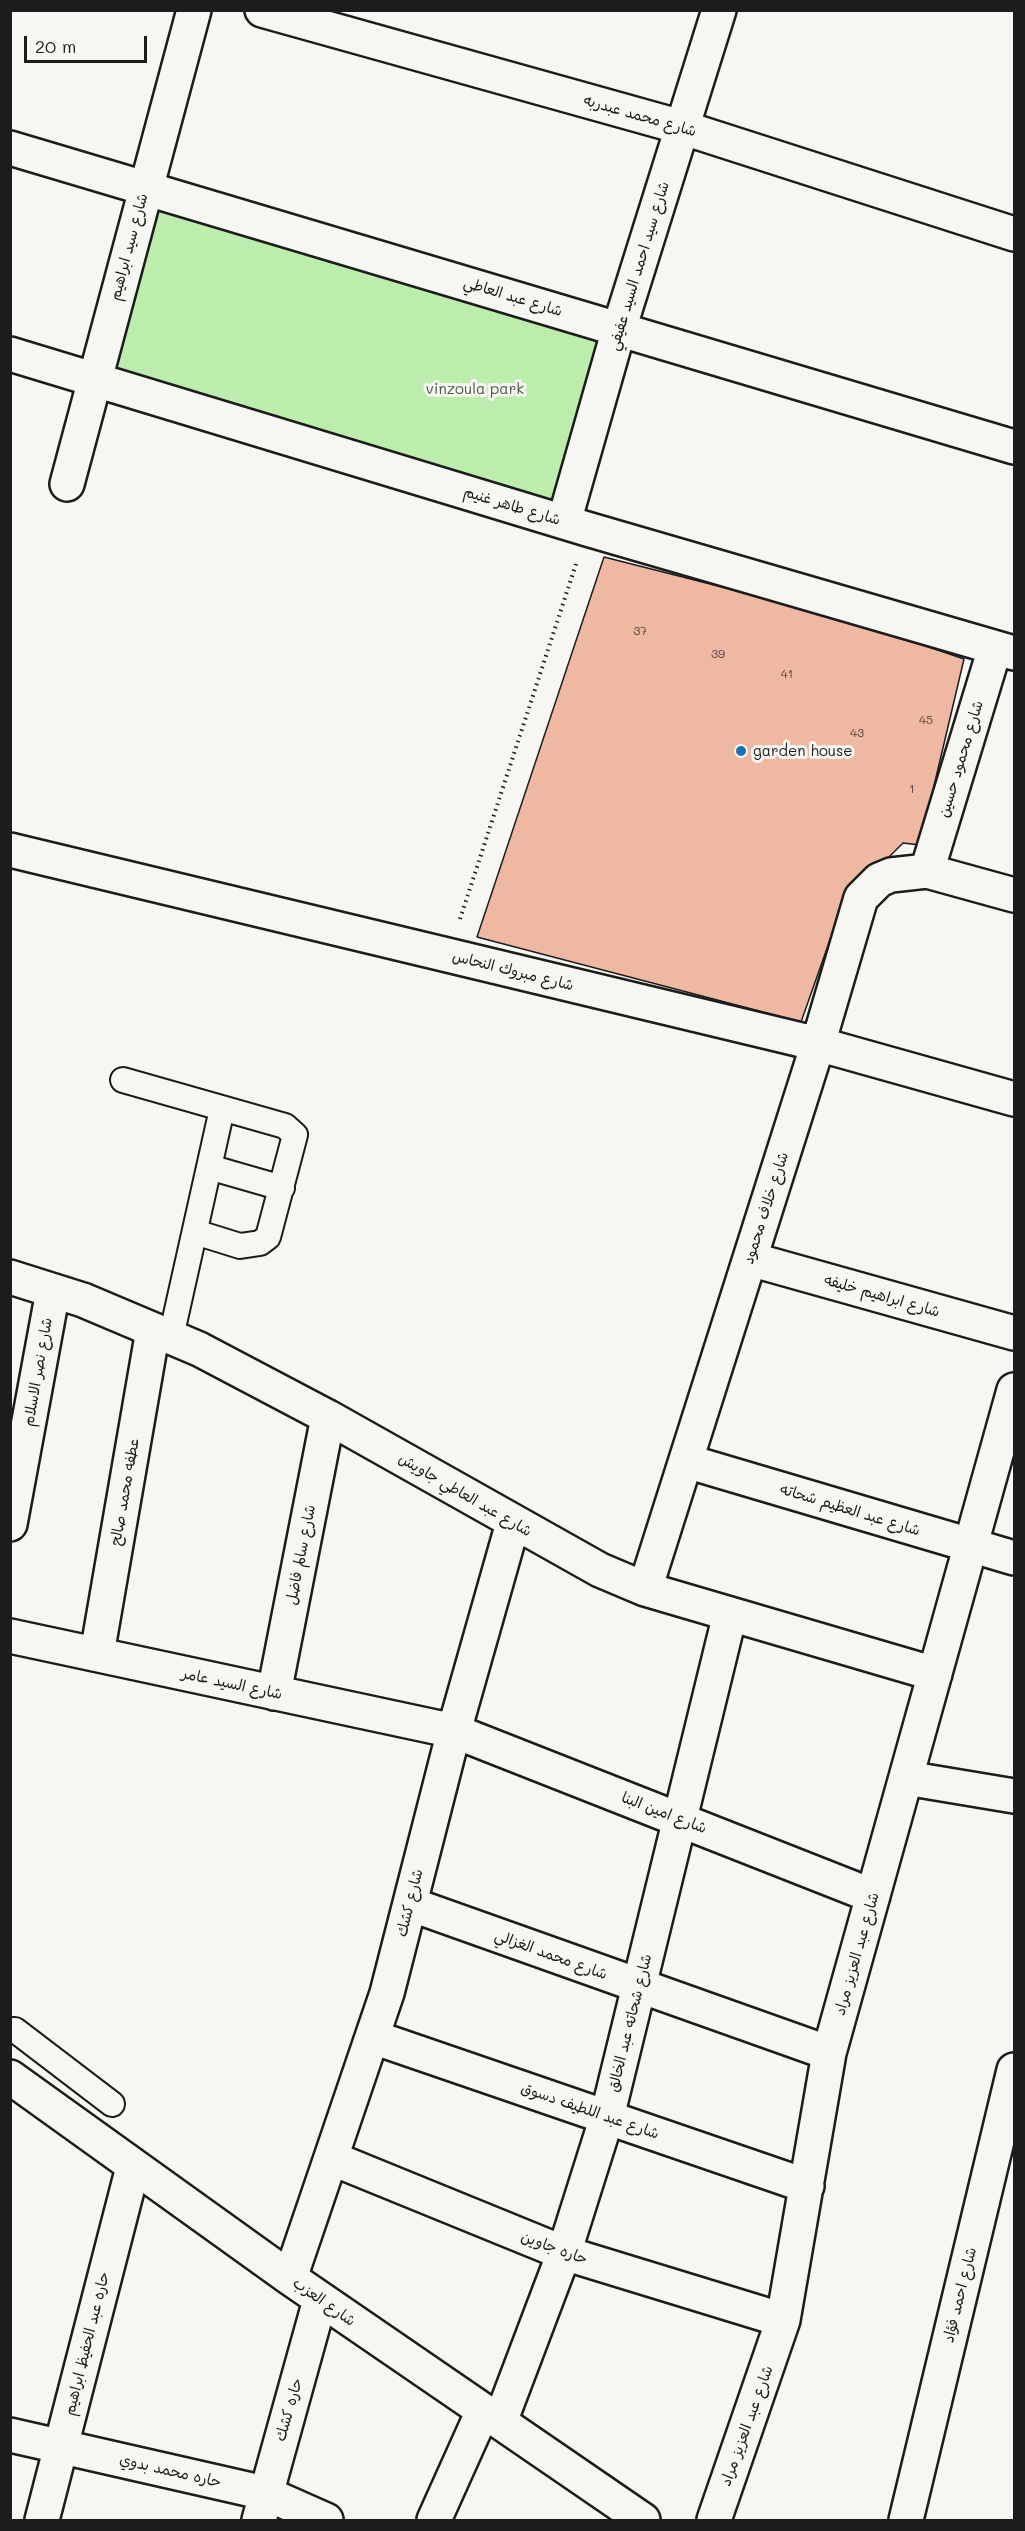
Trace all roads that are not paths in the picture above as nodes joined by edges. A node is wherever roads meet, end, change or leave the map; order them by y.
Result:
1 (194, 10) edge
2 (262, 10) edge
3 (719, 10) edge
4 (681, 127) junction
5 (10, 148) edge
6 (145, 188) junction
7 (1014, 234) edge
8 (619, 329) junction
9 (10, 354) edge
10 (93, 378) junction
11 (1014, 447) edge
12 (67, 484) dead end
13 (576, 526) junction
14 (1004, 650) edge
15 (10, 850) edge
16 (927, 871) junction
17 (1014, 895) edge
18 (818, 1044) junction
19 (123, 1080) dead end
20 (1014, 1099) edge
21 (222, 1108) junction
22 (209, 1167) junction
23 (282, 1188) junction
24 (195, 1232) junction
25 (750, 1258) junction
26 (10, 1277) edge
27 (53, 1291) junction
28 (1014, 1333) edge
29 (162, 1334) junction
30 (1014, 1390) edge
31 (328, 1417) junction
32 (686, 1461) junction
33 (14, 1487) edge
34 (513, 1523) junction
35 (10, 1524) edge
36 (971, 1547) junction
37 (1014, 1558) edge
38 (645, 1589) junction
39 (730, 1614) junction
40 (10, 1636) edge
41 (98, 1654) junction
42 (935, 1674) junction
43 (274, 1693) junction
44 (454, 1731) junction
45 (906, 1778) junction
46 (1014, 1796) edge
47 (679, 1820) junction
48 (873, 1896) junction
49 (410, 1904) junction
50 (639, 1986) junction
51 (15, 2030) dead end
52 (373, 2037) junction
53 (829, 2053) junction
54 (1014, 2070) edge
55 (10, 2077) edge
56 (82, 2082) junction
57 (112, 2104) dead end
58 (61, 2113) junction
59 (607, 2117) junction
60 (331, 2158) junction
61 (133, 2167) junction
62 (807, 2186) junction
63 (564, 2253) junction
64 (290, 2278) junction
65 (320, 2300) junction
66 (783, 2320) junction
67 (491, 2417) junction
68 (10, 2435) edge
69 (61, 2447) junction
70 (262, 2507) edge
71 (42, 2520) edge
72 (326, 2520) edge
73 (434, 2520) edge
74 (643, 2520) edge
75 (714, 2520) edge
76 (906, 2520) edge

1 - 6 street, شارع سيد ابراهيم
2 - 4 street, شارع محمد عبدربه
3 - 4 street, شارع سيد احمد السيد عفيفي
4 - 7 street, شارع محمد عبدربه
4 - 8 street, شارع سيد احمد السيد عفيفي
5 - 6 street, شارع عبد العاطي
6 - 8 street, شارع عبد العاطي
6 - 10 street, شارع سيد ابراهيم
8 - 11 street, شارع عبد العاطي
8 - 13 street, شارع سيد احمد السيد عفيفي
9 - 10 street, شارع طاهر غنيم
10 - 12 street, شارع سيد ابراهيم
10 - 13 street, شارع طاهر غنيم
13 - 14 street, شارع طاهر غنيم
14 - 16 street, شارع محمود حسين
15 - 18 street, شارع مبروك النحاس
16 - 17 street
16 - 18 street, شارع خلاف محمود
18 - 20 street, شارع مبروك النحاس
18 - 25 street, شارع خلاف محمود
19 - 21 lane
21 - 22 lane
21 - 23 lane
22 - 23 lane
22 - 24 lane
23 - 24 lane
24 - 29 lane
25 - 28 street, شارع ابراهيم خليفه
25 - 32 street, شارع خلاف محمود
26 - 27 street, شارع عبد العاطي جاويش
27 - 29 street, شارع عبد العاطي جاويش
27 - 33 street, شارع نصر الاسلام
29 - 31 street, شارع عبد العاطي جاويش
29 - 41 street, عطفه محمد صالح
30 - 36 street, شارع عبد العزيز مراد
31 - 34 street, شارع عبد العاطي جاويش
31 - 43 street, شارع سالم فاضل
32 - 36 street, شارع عبد العظيم شحاته
32 - 38 street, شارع خلاف محمود
33 - 35 street, شارع نصر الاسلام
34 - 38 street, شارع عبد العاطي جاويش
34 - 44 street, شارع كشك
36 - 37 street, شارع عبد العظيم شحاته
36 - 42 street, شارع عبد العزيز مراد
38 - 39 street, شارع عبد العاطي جاويش
39 - 42 street, شارع عبد العاطي جاويش
39 - 47 street, شارع شحاته عبد الخالق
40 - 41 street, شارع السيد عامر
41 - 43 street, شارع السيد عامر
42 - 45 street, شارع عبد العزيز مراد
43 - 44 street, شارع السيد عامر
44 - 47 street, شارع امين البنا
44 - 49 street, شارع كشك
45 - 46 street
45 - 48 street, شارع عبد العزيز مراد
47 - 48 street, شارع امين البنا
47 - 50 street, شارع شحاته عبد الخالق
48 - 53 street, شارع عبد العزيز مراد
49 - 50 street, شارع محمد الغزالي
49 - 52 street, شارع كشك
50 - 53 street, شارع محمد الغزالي
50 - 59 street, شارع شحاته عبد الخالق
51 - 56 lane
52 - 59 street, شارع عبد اللطيف دسوق
52 - 60 street, شارع كشك
53 - 62 street, شارع عبد العزيز مراد
54 - 76 street, شارع احمد فؤاد
55 - 58 street, شارع العزب
56 - 57 lane
56 - 58 lane
58 - 61 street, شارع العزب
59 - 62 street, شارع عبد اللطيف دسوق
59 - 63 street, شارع شحاته عبد الخالق
60 - 63 street, حاره جاوين
60 - 64 street, شارع كشك
61 - 64 street, شارع العزب
61 - 69 street, حاره عبد الحفيظ ابراهيم
62 - 66 street, شارع عبد العزيز مراد
63 - 66 street, حاره جاوين
63 - 67 street, شارع شحاته عبد الخالق
64 - 65 street, شارع العزب
65 - 67 street, شارع العزب
65 - 70 street, حاره كشك
66 - 75 street, شارع عبد العزيز مراد
67 - 73 street, شارع شحاته عبد الخالق
67 - 74 street, شارع العزب
68 - 69 street, حاره محمد بدوي
69 - 70 street, حاره محمد بدوي
69 - 71 street, حاره عبد الحفيظ ابراهيم
70 - 72 street, حاره محمد بدوي

